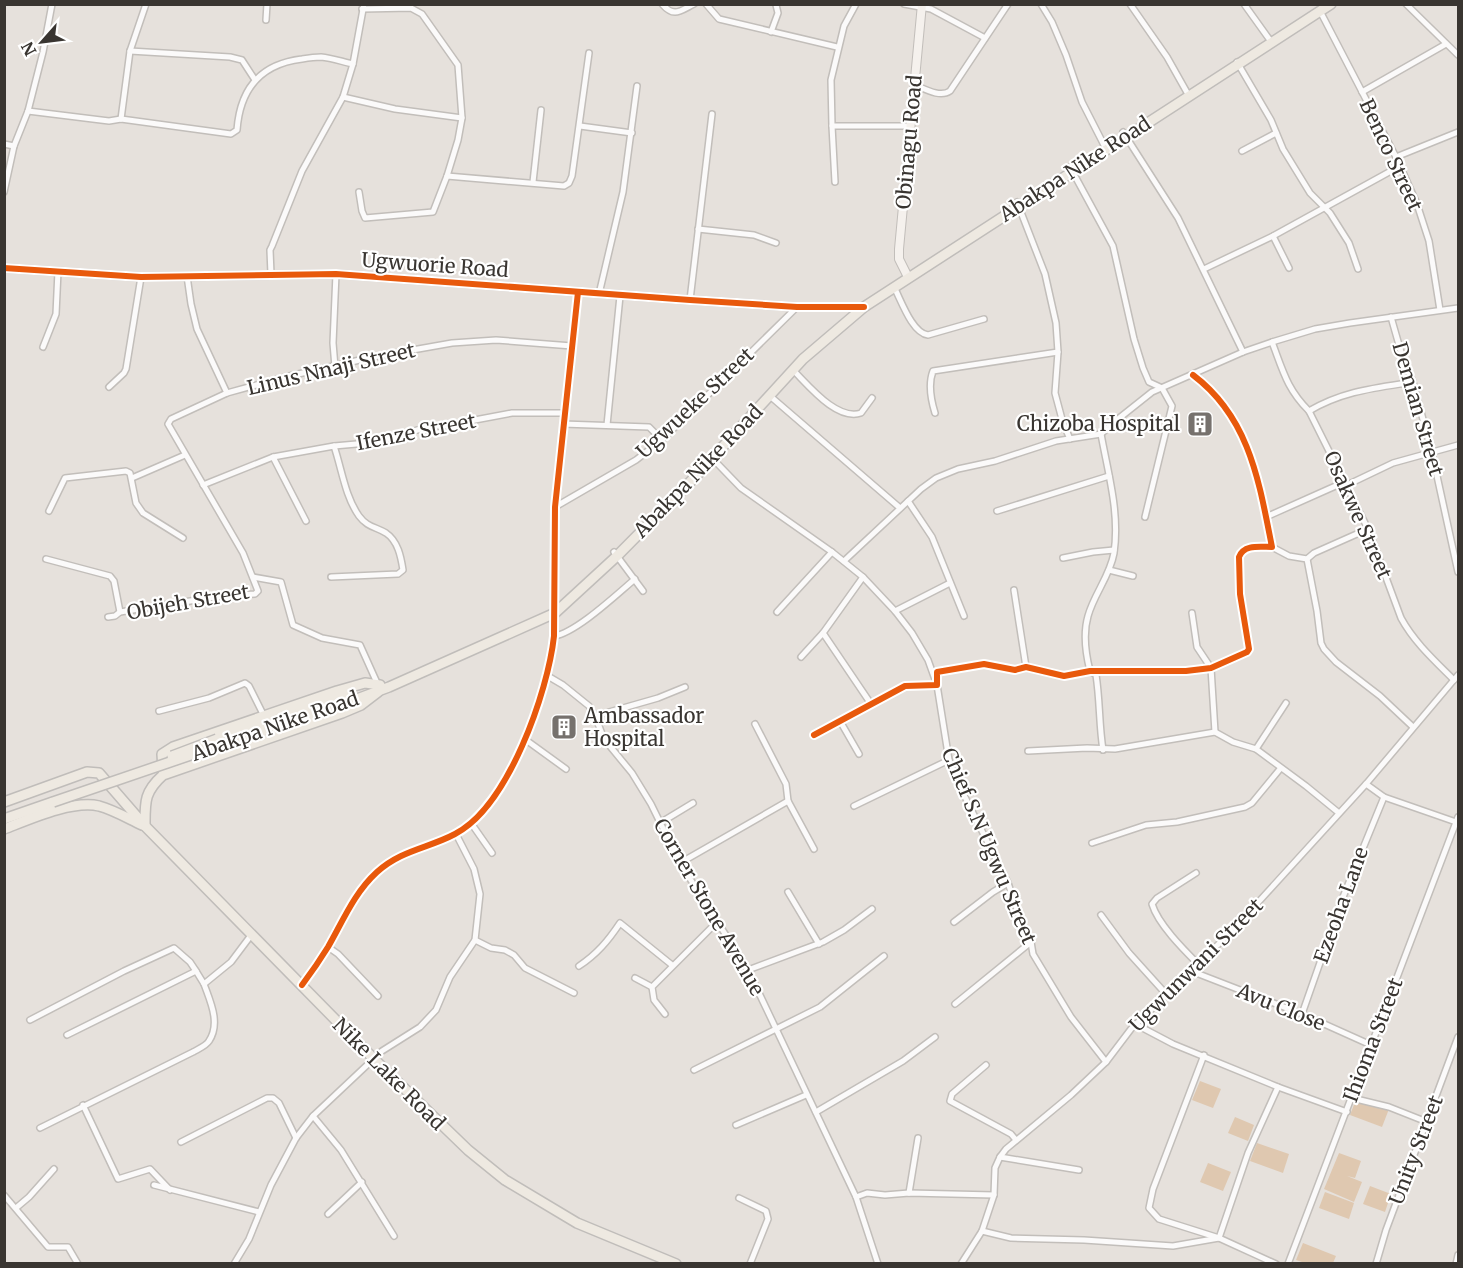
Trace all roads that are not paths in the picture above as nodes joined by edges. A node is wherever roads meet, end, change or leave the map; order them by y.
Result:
1 (52, 4) edge
2 (146, 4) edge
3 (267, 4) edge
4 (662, 4) edge
5 (694, 4) edge
6 (706, 4) edge
7 (904, 4) edge
8 (1008, 4) edge
9 (1041, 4) edge
10 (1130, 4) edge
11 (1244, 4) edge
12 (1331, 4) edge
13 (1406, 4) edge
14 (854, 5) edge
15 (776, 6) edge
16 (921, 6) edge
17 (363, 7) edge
18 (1320, 8) edge
19 (266, 20) dead end
20 (771, 32) junction
21 (985, 38) junction
22 (1271, 41) junction
23 (1446, 44) junction
24 (837, 47) junction
25 (129, 51) junction
26 (589, 53) dead end
27 (1458, 55) edge
28 (1237, 63) junction
29 (353, 64) junction
30 (255, 80) junction
31 (915, 85) junction
32 (637, 86) dead end
33 (1362, 92) junction
34 (1188, 94) junction
35 (343, 97) junction
36 (541, 110) dead end
37 (28, 111) junction
38 (712, 114) dead end
39 (462, 118) junction
40 (121, 119) junction
41 (580, 126) junction
42 (832, 126) junction
43 (910, 126) junction
44 (1458, 132) edge
45 (632, 133) junction
46 (1276, 133) junction
47 (1124, 134) junction
48 (4, 144) edge
49 (14, 146) junction
50 (1105, 147) junction
51 (1242, 151) dead end
52 (1396, 157) junction
53 (1400, 166) junction
54 (1071, 169) junction
55 (447, 176) junction
56 (533, 182) junction
57 (835, 182) dead end
58 (4, 192) edge
59 (359, 192) dead end
60 (1017, 204) junction
61 (1324, 207) junction
62 (698, 229) junction
63 (1273, 236) junction
64 (776, 243) dead end
65 (4, 268) edge
66 (1289, 268) dead end
67 (1204, 269) junction
68 (1358, 269) dead end
69 (58, 271) junction
70 (272, 274) junction
71 (336, 274) junction
72 (907, 275) junction
73 (187, 276) junction
74 (141, 277) junction
75 (894, 287) junction
76 (578, 292) junction
77 (599, 294) junction
78 (620, 296) junction
79 (690, 300) junction
80 (797, 307) junction
81 (860, 307) junction
82 (1458, 308) edge
83 (1440, 310) junction
84 (1392, 317) junction
85 (984, 319) dead end
86 (1272, 342) junction
87 (572, 346) junction
88 (43, 347) dead end
89 (1058, 352) junction
90 (1243, 352) junction
91 (335, 367) junction
92 (794, 370) junction
93 (1193, 375) junction
94 (1413, 382) junction
95 (109, 387) dead end
96 (1162, 388) junction
97 (227, 393) junction
98 (770, 396) junction
99 (872, 398) dead end
100 (1309, 411) junction
101 (564, 412) junction
102 (935, 413) dead end
103 (563, 424) junction
104 (607, 425) junction
105 (1101, 435) junction
106 (1070, 439) junction
107 (662, 440) junction
108 (1458, 445) edge
109 (334, 446) junction
110 (1432, 453) junction
111 (185, 455) junction
112 (273, 457) junction
113 (711, 458) junction
114 (1109, 476) junction
115 (132, 478) junction
116 (203, 485) junction
117 (1347, 485) junction
118 (908, 501) junction
119 (555, 507) junction
120 (900, 508) junction
121 (49, 510) dead end
122 (997, 511) dead end
123 (1145, 517) dead end
124 (1266, 517) junction
125 (306, 521) dead end
126 (1368, 529) junction
127 (183, 538) dead end
128 (1272, 547) junction
129 (1114, 550) junction
130 (832, 552) junction
131 (616, 554) junction
132 (1063, 558) dead end
133 (46, 559) dead end
134 (1307, 559) junction
135 (844, 561) junction
136 (1109, 570) junction
137 (1458, 572) edge
138 (1133, 576) dead end
139 (331, 577) dead end
140 (863, 577) junction
141 (254, 578) junction
142 (635, 579) junction
143 (950, 583) junction
144 (1014, 590) dead end
145 (643, 591) dead end
146 (895, 610) junction
147 (120, 612) junction
148 (777, 612) dead end
149 (1192, 613) dead end
150 (554, 614) junction
151 (964, 616) dead end
152 (108, 617) dead end
153 (823, 633) junction
154 (554, 636) junction
155 (801, 657) dead end
156 (1026, 667) junction
157 (1211, 668) junction
158 (1090, 671) junction
159 (546, 675) junction
160 (1456, 677) edge
161 (937, 685) junction
162 (380, 686) junction
163 (685, 687) dead end
164 (1286, 703) dead end
165 (870, 704) junction
166 (159, 711) dead end
167 (264, 716) junction
168 (595, 716) junction
169 (840, 721) junction
170 (755, 724) dead end
171 (1413, 727) junction
172 (1215, 732) junction
173 (814, 735) dead end
174 (526, 740) junction
175 (1103, 750) junction
176 (1256, 750) junction
177 (1028, 751) dead end
178 (859, 754) dead end
179 (949, 760) junction
180 (566, 769) dead end
181 (1280, 769) junction
182 (163, 775) junction
183 (1366, 784) junction
184 (1384, 797) junction
185 (52, 800) junction
186 (788, 801) junction
187 (4, 802) edge
188 (693, 803) dead end
189 (854, 806) dead end
190 (1339, 813) junction
191 (4, 814) edge
192 (4, 819) edge
193 (1457, 819) edge
194 (471, 823) junction
195 (660, 823) junction
196 (145, 826) junction
197 (4, 829) edge
198 (456, 834) junction
199 (1092, 843) dead end
200 (814, 849) dead end
201 (492, 853) dead end
202 (680, 863) junction
203 (1197, 873) dead end
204 (1008, 883) junction
205 (788, 892) dead end
206 (873, 909) dead end
207 (1101, 915) dead end
208 (717, 922) junction
209 (954, 922) dead end
210 (252, 934) junction
211 (475, 940) junction
212 (1031, 942) junction
213 (819, 944) junction
214 (328, 947) junction
215 (884, 957) dead end
216 (1198, 964) junction
217 (672, 965) junction
218 (579, 966) dead end
219 (748, 970) junction
220 (196, 971) junction
221 (1191, 971) junction
222 (634, 978) dead end
223 (204, 984) junction
224 (302, 985) junction
225 (652, 987) junction
226 (574, 993) dead end
227 (1166, 994) junction
228 (378, 996) dead end
229 (956, 1004) dead end
230 (665, 1014) dead end
231 (1302, 1014) junction
232 (30, 1020) dead end
233 (1135, 1024) junction
234 (775, 1030) junction
235 (67, 1035) dead end
236 (935, 1037) dead end
237 (1458, 1037) edge
238 (1371, 1045) junction
239 (1204, 1055) junction
240 (374, 1059) junction
241 (1106, 1062) junction
242 (986, 1065) dead end
243 (694, 1070) dead end
244 (1278, 1087) junction
245 (806, 1095) junction
246 (1352, 1098) junction
247 (83, 1106) junction
248 (816, 1112) junction
249 (1347, 1112) junction
250 (313, 1116) junction
251 (1426, 1122) junction
252 (736, 1125) dead end
253 (40, 1128) dead end
254 (296, 1138) junction
255 (918, 1138) dead end
256 (1016, 1140) junction
257 (181, 1142) dead end
258 (1000, 1157) junction
259 (54, 1169) dead end
260 (1079, 1170) dead end
261 (362, 1182) junction
262 (154, 1185) dead end
263 (170, 1190) junction
264 (909, 1193) junction
265 (4, 1195) edge
266 (994, 1195) junction
267 (739, 1197) dead end
268 (856, 1197) junction
269 (16, 1208) junction
270 (259, 1212) junction
271 (328, 1214) dead end
272 (982, 1231) junction
273 (394, 1236) dead end
274 (1218, 1238) junction
275 (1458, 1255) edge
276 (78, 1263) edge
277 (234, 1263) edge
278 (676, 1263) edge
279 (750, 1263) edge
280 (878, 1263) edge
281 (961, 1263) edge
282 (1276, 1263) edge
283 (1288, 1263) edge
284 (1376, 1263) edge
285 (1456, 1263) edge

1 - 37 street
2 - 25 street
3 - 19 street
4 - 5 street
6 - 20 street
7 - 16 street
8 - 21 street
9 - 50 street
10 - 34 street
11 - 22 street
12 - 18 main road, Abakpa Nike Road
13 - 23 street
14 - 24 street
15 - 20 street
16 - 21 street
16 - 31 street, Obinagu Road
17 - 29 street
17 - 39 street
18 - 22 main road, Abakpa Nike Road
18 - 33 street, Benco Street
20 - 24 street
21 - 31 street
22 - 28 main road, Abakpa Nike Road
23 - 27 street
23 - 33 street
24 - 42 street
25 - 30 street
25 - 40 street
26 - 41 street
28 - 34 main road, Abakpa Nike Road
28 - 46 street
29 - 30 street
29 - 35 street
30 - 40 street
31 - 43 street, Obinagu Road
32 - 45 street
33 - 52 street, Benco Street
34 - 47 main road, Abakpa Nike Road
35 - 39 street
35 - 70 street
36 - 56 street
37 - 40 street
37 - 49 street
38 - 62 street
39 - 55 street
41 - 45 street
41 - 56 street
42 - 43 street
42 - 57 street
43 - 72 street, Obinagu Road
44 - 52 street
45 - 77 street
46 - 51 street
46 - 61 street
47 - 50 main road, Abakpa Nike Road
47 - 67 street
48 - 49 street
49 - 58 street
50 - 54 main road, Abakpa Nike Road
52 - 53 street, Benco Street
53 - 61 street
53 - 83 street, Benco Street
54 - 60 main road, Abakpa Nike Road
54 - 96 street
55 - 56 street
55 - 59 street
60 - 72 main road, Abakpa Nike Road
60 - 89 street
61 - 63 street
61 - 68 street
62 - 64 street
62 - 79 street
63 - 66 street
63 - 67 street
65 - 69 street, Ugwuorie Road
67 - 90 street
69 - 74 street, Ugwuorie Road
69 - 88 street
70 - 71 street, Ugwuorie Road
70 - 73 street, Ugwuorie Road
71 - 76 street, Ugwuorie Road
71 - 91 street
72 - 75 main road, Abakpa Nike Road
72 - 81 main road, Abakpa Nike Road
73 - 74 street, Ugwuorie Road
73 - 97 street
74 - 95 street
75 - 81 main road, Abakpa Nike Road
75 - 85 street
76 - 77 street, Ugwuorie Road
76 - 87 street
77 - 78 street, Ugwuorie Road
78 - 79 street, Ugwuorie Road
78 - 104 street
79 - 80 street, Ugwuorie Road
80 - 81 street, Ugwuorie Road
80 - 107 street, Ugwueke Street
81 - 92 main road, Abakpa Nike Road
81 - 113 main road, Abakpa Nike Road
82 - 83 street
83 - 84 street
84 - 86 street
84 - 94 street, Demian Street
86 - 90 street
86 - 100 street, Osakwe Street
87 - 91 street, Linus Nnaji Street
87 - 101 street
89 - 102 street
89 - 106 street
90 - 93 street
91 - 97 street, Linus Nnaji Street
92 - 98 main road, Abakpa Nike Road
92 - 99 street
93 - 96 street
93 - 124 street
94 - 100 street
94 - 110 street, Demian Street
96 - 105 street
96 - 123 street
97 - 111 street, Linus Nnaji Street
98 - 113 main road, Abakpa Nike Road
98 - 120 street
100 - 117 street, Osakwe Street
101 - 103 street
101 - 109 street, Ifenze Street
103 - 104 street
103 - 119 street
104 - 107 street
105 - 106 street
105 - 114 street
106 - 118 street
107 - 119 street, Ugwueke Street
108 - 110 street
109 - 112 street, Ifenze Street
109 - 139 street
110 - 117 street
110 - 137 street, Demian Street
111 - 115 street
111 - 116 street, Linus Nnaji Street
112 - 116 street, Ifenze Street
112 - 125 street
113 - 130 street, Chief S.N Ugwu Street
113 - 131 main road, Abakpa Nike Road
114 - 122 street
114 - 129 street
115 - 121 street
115 - 127 street
116 - 141 street, Obijeh Street
117 - 124 street
117 - 126 street, Osakwe Street
118 - 120 street
118 - 143 street
119 - 150 street
120 - 135 street
124 - 128 street
126 - 134 street
126 - 160 street, Osakwe Street
128 - 134 street
128 - 157 street
129 - 132 street
129 - 136 street
130 - 135 street, Chief S.N Ugwu Street
130 - 148 street
131 - 142 street
131 - 150 main road, Abakpa Nike Road
133 - 147 street
134 - 171 street
135 - 140 street, Chief S.N Ugwu Street
136 - 138 street
136 - 158 street
140 - 146 street, Chief S.N Ugwu Street
140 - 153 street
141 - 147 street, Obijeh Street
141 - 162 street
142 - 145 street
142 - 154 street
143 - 146 street
143 - 151 street
144 - 156 street
146 - 161 street, Chief S.N Ugwu Street
147 - 152 street, Obijeh Street
149 - 157 street
150 - 154 street
150 - 162 main road, Abakpa Nike Road
153 - 155 street
153 - 165 street
154 - 159 street
156 - 158 street
156 - 161 street
157 - 158 street
157 - 172 street
158 - 175 street
159 - 168 street, Corner Stone Avenue
159 - 174 street
160 - 171 street, Ugwunwani Street
161 - 165 street
161 - 179 street, Chief S.N Ugwu Street
162 - 167 main road
162 - 182 main road
162 - 185 main road, Abakpa Nike Road, bridge
163 - 168 street
164 - 176 street
165 - 169 street
166 - 167 street
167 - 182 main road
168 - 195 street, Corner Stone Avenue
169 - 173 street
169 - 178 street
170 - 186 street
171 - 183 street, Ugwunwani Street
172 - 175 street
172 - 176 street
174 - 180 street
174 - 194 street
175 - 177 street
176 - 181 street
179 - 189 street
179 - 204 street, Chief S.N Ugwu Street
181 - 190 street
181 - 199 street
182 - 196 main road
183 - 184 street
183 - 190 street, Ugwunwani Street
184 - 193 street
184 - 231 street, Ezeoha Lane
185 - 191 main road, Abakpa Nike Road
185 - 192 main road, Abakpa Nike Road
186 - 200 street
186 - 202 street
187 - 196 main road, Nike Lake Road
188 - 195 street
190 - 216 street, Ugwunwani Street
193 - 238 street, Ihioma Street
194 - 198 street
194 - 201 street
195 - 202 street, Corner Stone Avenue
196 - 197 main road
196 - 210 main road, Nike Lake Road
198 - 211 street
198 - 214 street
202 - 208 street, Corner Stone Avenue
203 - 216 street
204 - 209 street
204 - 212 street, Chief S.N Ugwu Street
205 - 213 street
206 - 213 street
207 - 227 street
208 - 217 street
208 - 219 street, Corner Stone Avenue
210 - 223 street
210 - 224 main road, Nike Lake Road
211 - 226 street
211 - 240 street
212 - 229 street
212 - 241 street, Chief S.N Ugwu Street
213 - 219 street
214 - 224 street
214 - 228 street
215 - 234 street
216 - 221 street, Ugwunwani Street
217 - 218 street
217 - 225 street
219 - 234 street, Corner Stone Avenue
220 - 223 street
220 - 232 street
220 - 235 street
221 - 227 street, Ugwunwani Street
221 - 231 street, Avu Close
222 - 225 street
223 - 247 street
224 - 240 main road, Nike Lake Road
225 - 230 street
227 - 233 street, Ugwunwani Street
231 - 238 street, Avu Close
233 - 239 street
233 - 241 street, Ugwunwani Street
234 - 243 street
234 - 245 street, Corner Stone Avenue
236 - 248 street
237 - 251 street, Unity Street
238 - 246 street, Ihioma Street
239 - 244 street
239 - 274 street
240 - 250 street
240 - 278 main road, Nike Lake Road
241 - 256 street, Ugwunwani Street
242 - 256 street
244 - 249 street
244 - 274 street
245 - 248 street, Corner Stone Avenue
245 - 252 street
246 - 249 street, Ihioma Street
246 - 251 street
247 - 253 street
247 - 263 street
248 - 268 street, Corner Stone Avenue
249 - 283 street, Ihioma Street
250 - 254 street
250 - 261 street
251 - 284 street, Unity Street
254 - 257 street
254 - 270 street
255 - 264 street
256 - 258 street, Ugwunwani Street
258 - 260 street
258 - 266 street
259 - 269 street
261 - 271 street
261 - 273 street
262 - 263 street
263 - 270 street
264 - 266 street
264 - 268 street
265 - 269 street
266 - 272 street
267 - 279 street
268 - 280 street, Corner Stone Avenue
269 - 276 street
270 - 277 street
272 - 274 street
272 - 281 street
274 - 282 street
275 - 285 street

